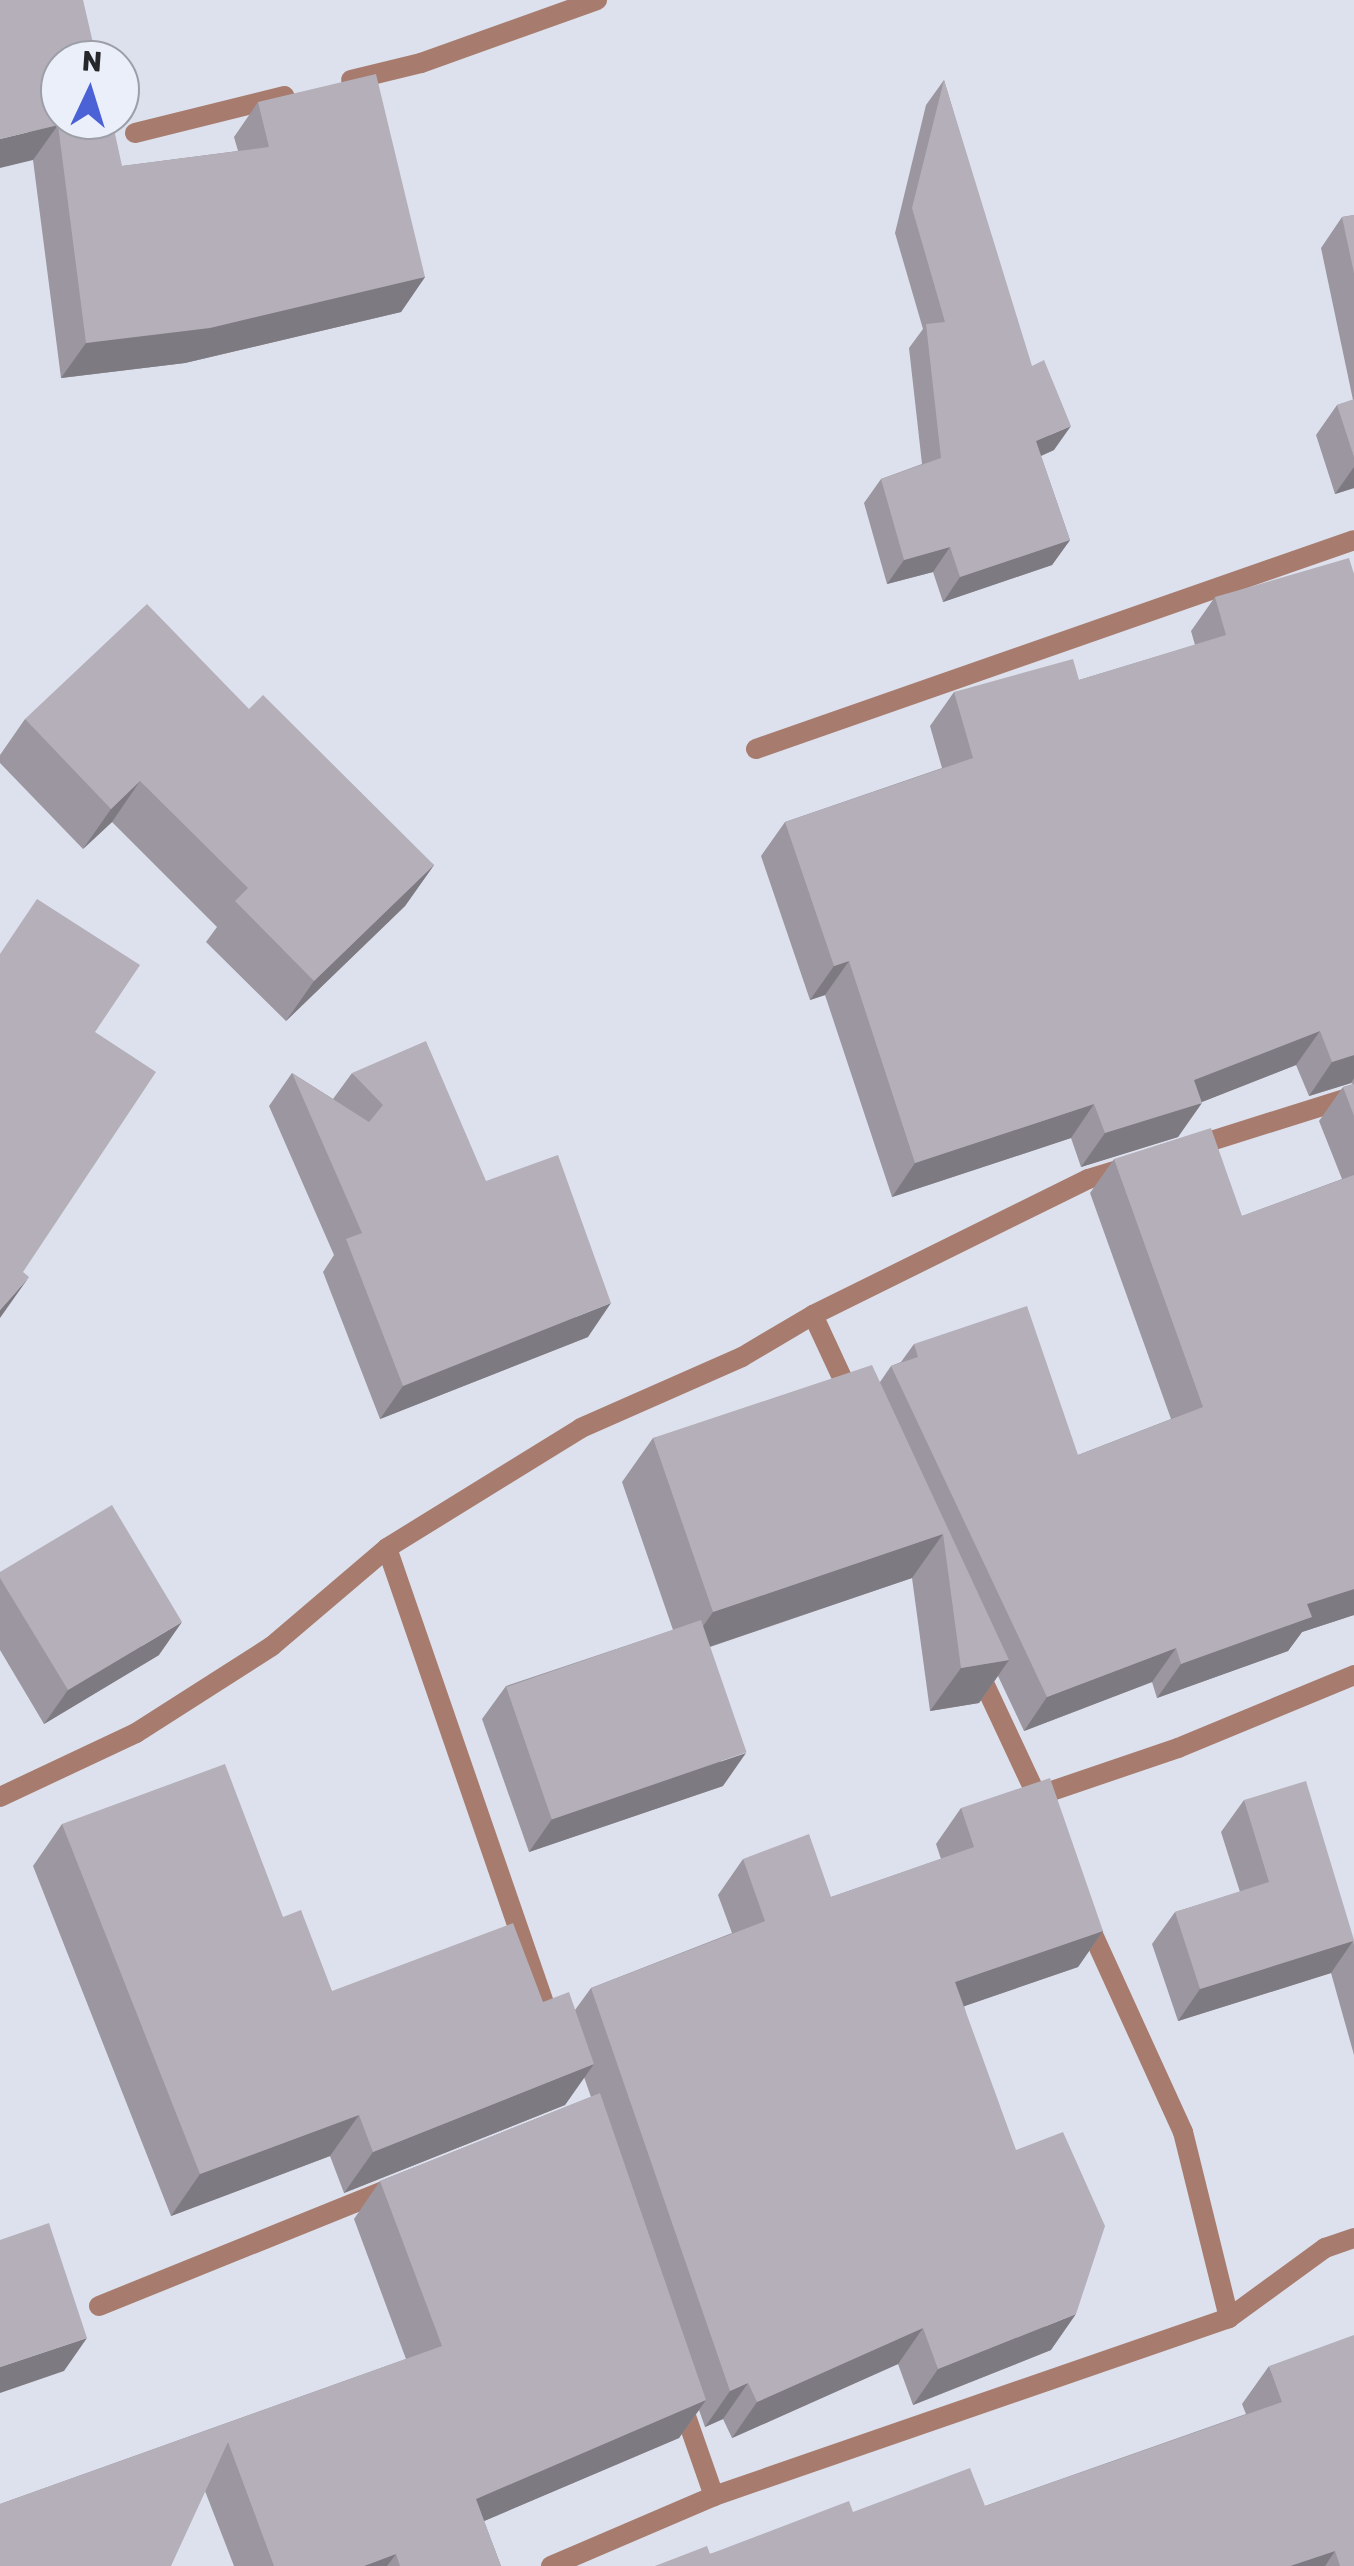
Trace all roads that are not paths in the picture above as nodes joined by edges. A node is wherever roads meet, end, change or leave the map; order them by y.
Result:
1 (597, 0) edge
2 (140, 131) edge
3 (1354, 540) edge
4 (756, 749) dead end
5 (1354, 1096) edge
6 (813, 1314) junction
7 (862, 1422) edge
8 (387, 1548) junction
9 (970, 1653) edge
10 (1354, 1675) edge
11 (1037, 1796) junction
12 (0, 1797) edge
13 (1051, 1833) edge
14 (1074, 1888) edge
15 (563, 2057) edge
16 (409, 2181) edge
17 (1354, 2238) edge
18 (98, 2306) dead end
19 (1229, 2318) junction
20 (670, 2369) edge
21 (714, 2496) junction
22 (550, 2566) edge

1 - 2 street
3 - 4 street
5 - 6 street
6 - 7 street
6 - 8 street
8 - 12 street
8 - 15 street
9 - 11 street
10 - 11 street
11 - 13 street
14 - 19 street
16 - 18 street
17 - 19 street
19 - 21 street
20 - 21 street
21 - 22 street

